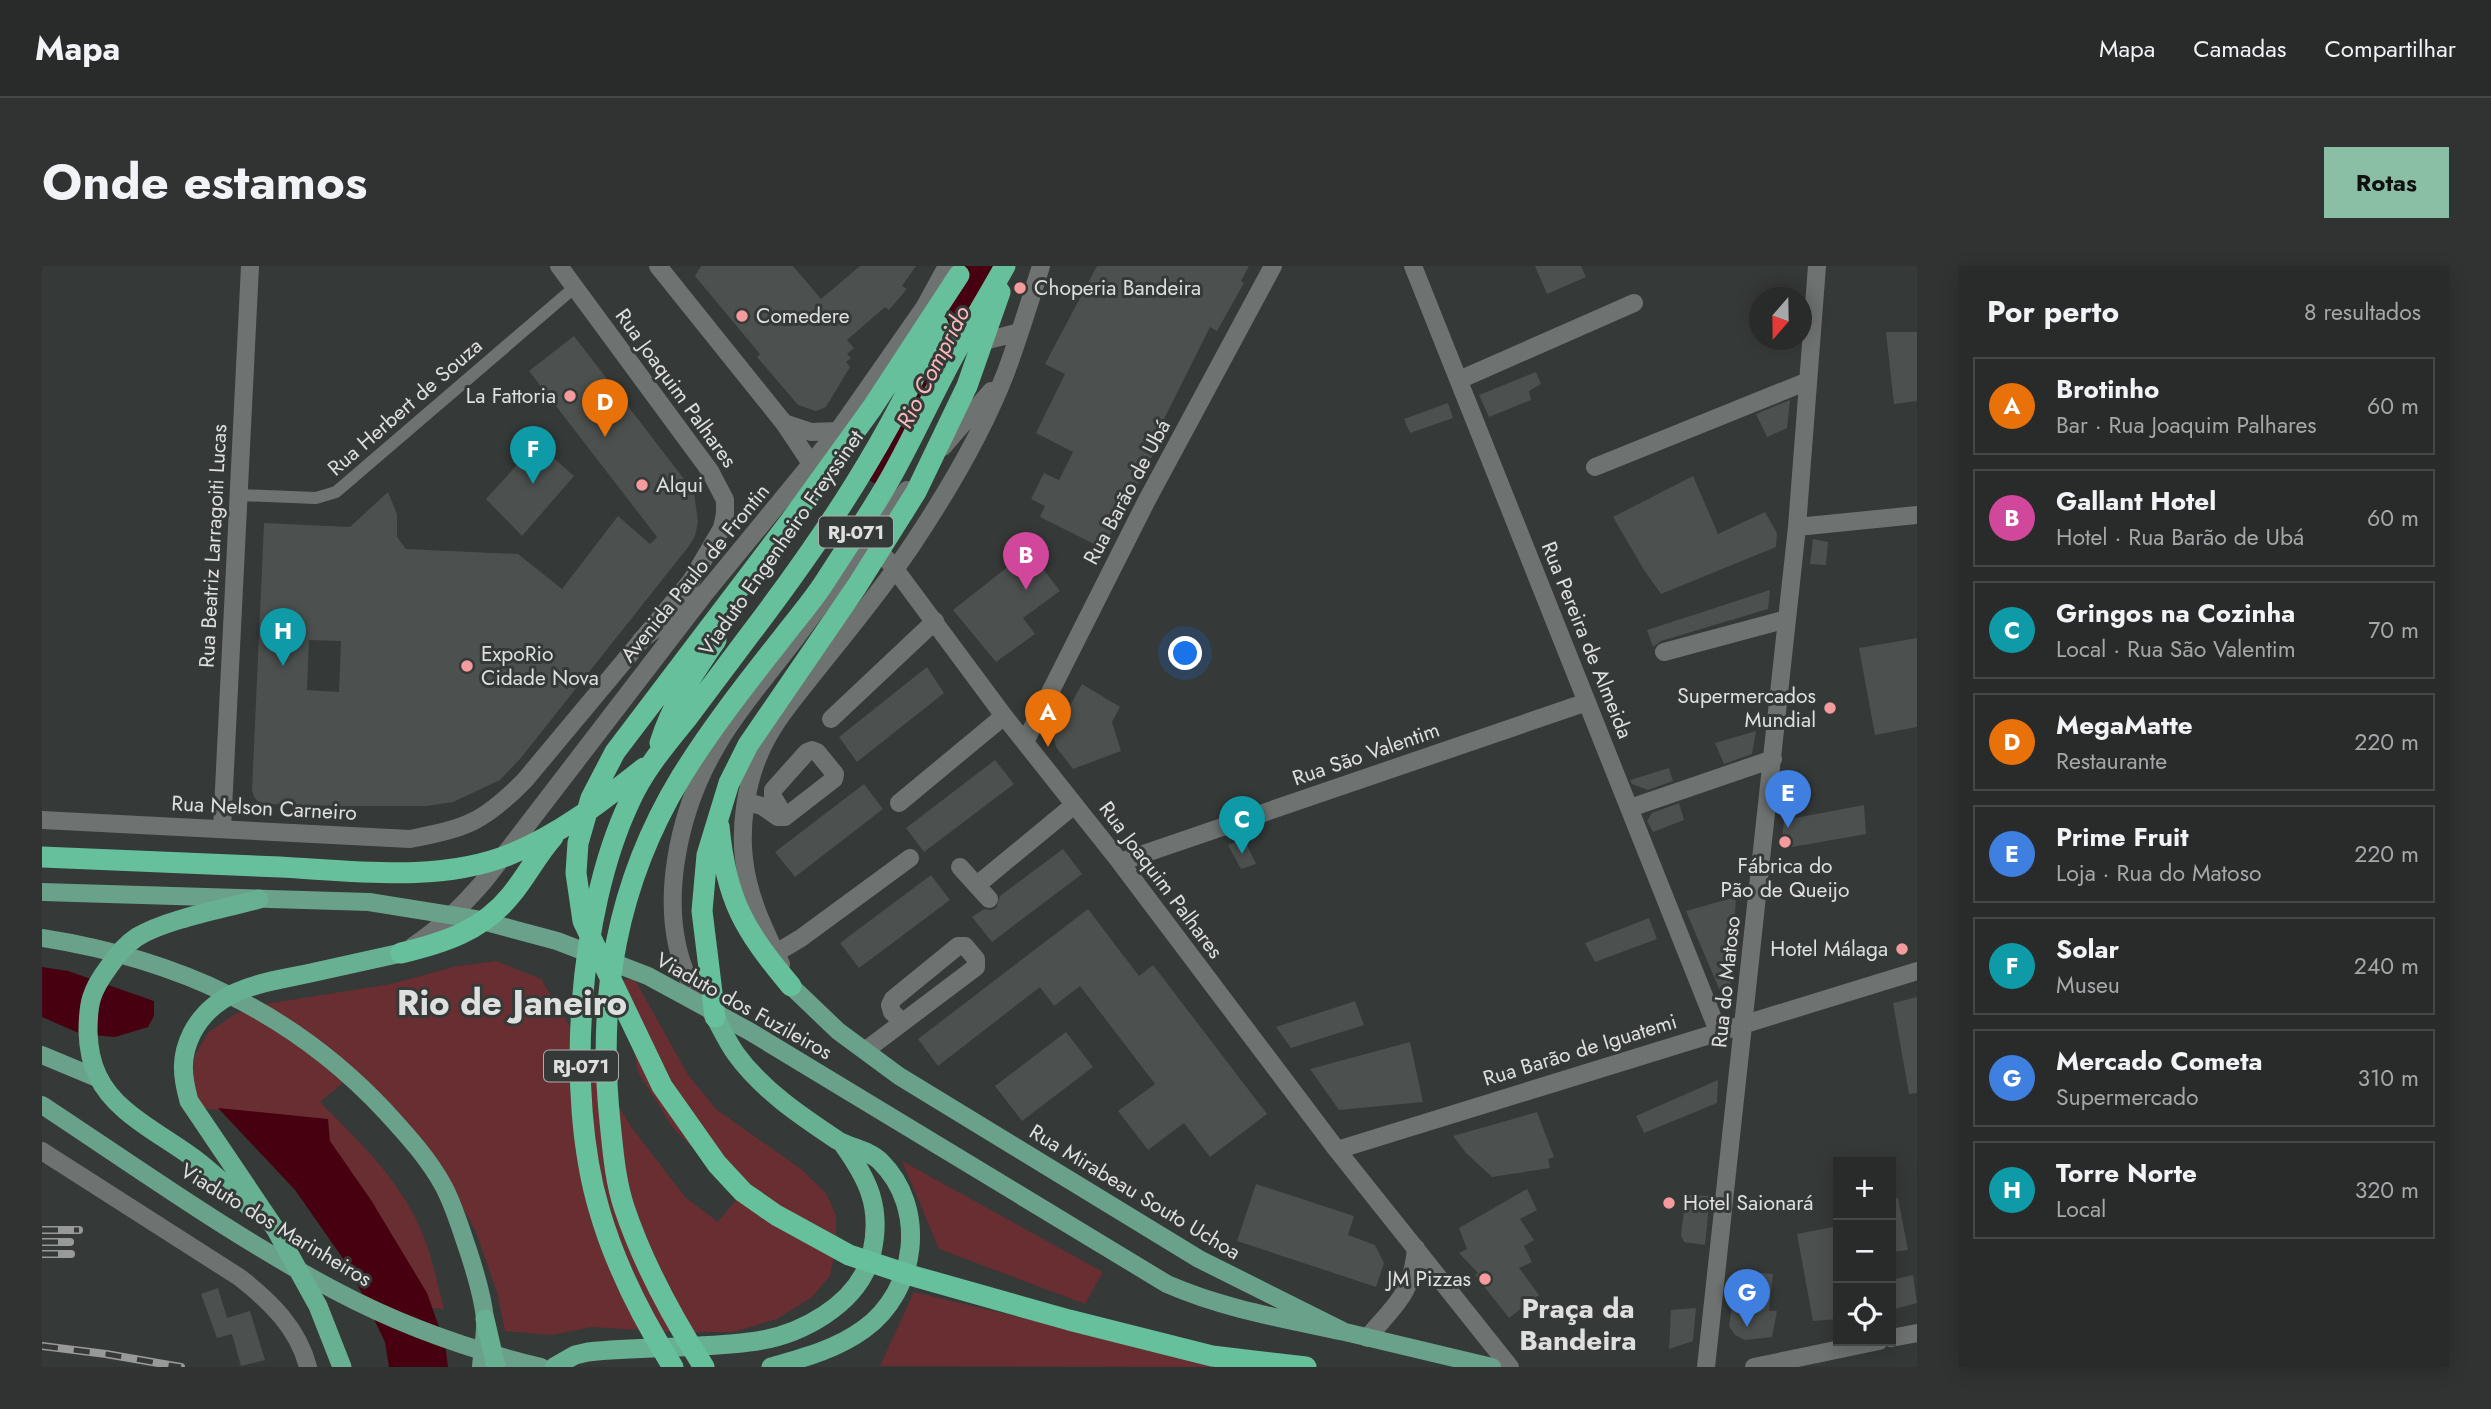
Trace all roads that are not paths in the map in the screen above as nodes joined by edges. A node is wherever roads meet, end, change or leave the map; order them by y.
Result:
1 (250, 266) edge
2 (559, 266) edge
3 (658, 266) edge
4 (1005, 266) edge
5 (1041, 266) edge
6 (1273, 266) edge
7 (1413, 266) edge
8 (1817, 266) edge
9 (957, 269) edge
10 (575, 287) junction
11 (1634, 303) dead end
12 (924, 308) junction
13 (1020, 332) junction
14 (1005, 374) junction
15 (1459, 380) junction
16 (1808, 381) junction
17 (785, 422) junction
18 (838, 432) junction
19 (812, 465) junction
20 (1595, 467) dead end
21 (239, 495) junction
22 (1917, 515) edge
23 (1797, 527) junction
24 (870, 539) junction
25 (895, 569) junction
26 (691, 581) junction
27 (706, 592) junction
28 (676, 612) junction
29 (1787, 619) junction
30 (935, 621) junction
31 (640, 640) junction
32 (1664, 652) dead end
33 (658, 654) junction
34 (1587, 702) junction
35 (1004, 716) junction
36 (831, 719) dead end
37 (1025, 742) junction
38 (654, 760) junction
39 (1773, 760) junction
40 (784, 777) junction
41 (596, 789) junction
42 (747, 802) junction
43 (804, 803) junction
44 (899, 803) dead end
45 (1074, 805) junction
46 (1630, 808) junction
47 (718, 815) junction
48 (785, 817) junction
49 (481, 819) joint
50 (42, 820) edge
51 (222, 829) junction
52 (42, 857) edge
53 (910, 858) dead end
54 (1120, 862) junction
55 (960, 867) dead end
56 (977, 885) junction
57 (42, 892) edge
58 (259, 899) junction
59 (989, 899) dead end
60 (42, 938) edge
61 (401, 953) junction
62 (597, 953) junction
63 (776, 953) junction
64 (1917, 971) edge
65 (791, 986) junction
66 (715, 1017) junction
67 (902, 1022) junction
68 (1745, 1023) junction
69 (1718, 1031) junction
70 (866, 1051) junction
71 (42, 1055) edge
72 (97, 1079) junction
73 (42, 1105) edge
74 (841, 1142) junction
75 (1337, 1150) junction
76 (42, 1151) edge
77 (276, 1230) junction
78 (1416, 1248) junction
79 (485, 1319) junction
80 (1345, 1332) junction
81 (1917, 1333) edge
82 (1896, 1337) edge
83 (1367, 1338) junction
84 (1855, 1346) edge
85 (308, 1367) edge
86 (342, 1367) edge
87 (481, 1367) edge
88 (496, 1367) edge
89 (541, 1367) edge
90 (554, 1367) edge
91 (673, 1367) edge
92 (704, 1367) edge
93 (771, 1367) edge
94 (1306, 1367) edge
95 (1492, 1367) edge
96 (1510, 1367) edge
97 (1706, 1367) edge
98 (1754, 1367) edge

1 - 21 street, Rua Beatriz Larragoiti Lucas
2 - 10 street, Rua Joaquim Palhares
3 - 17 street
4 - 47 highway
4 - 92 highway, RJ-071
5 - 13 street
6 - 37 street, Rua Barão de Ubá
7 - 15 street, Rua Pereira de Almeida
8 - 16 street, Rua do Matoso
9 - 12 street, Avenida Paulo de Frontin
9 - 38 highway, Viaduto Engenheiro Freyssinet / RJ-071
9 - 41 highway
10 - 21 street, Rua Herbert de Souza
10 - 26 street, Rua Joaquim Palhares
11 - 15 street
12 - 13 street
12 - 18 street, Avenida Paulo de Frontin
12 - 62 highway
13 - 14 street
14 - 24 street
14 - 25 street
15 - 34 street, Rua Pereira de Almeida
16 - 20 street
16 - 23 street, Rua do Matoso
17 - 18 street
17 - 19 street
18 - 19 street, Avenida Paulo de Frontin
19 - 27 street, Avenida Paulo de Frontin
21 - 51 street, Rua Beatriz Larragoiti Lucas
22 - 23 street
23 - 29 street, Rua do Matoso
24 - 25 street, Rua Joaquim Palhares
24 - 66 street
25 - 30 street, Rua Joaquim Palhares
25 - 42 street
26 - 28 street
26 - 31 street, Avenida Paulo de Frontin
27 - 28 street
27 - 33 street, Avenida Paulo de Frontin
28 - 31 street
28 - 33 street
29 - 32 street
29 - 39 street, Rua do Matoso
30 - 35 street, Rua Joaquim Palhares
30 - 36 street
31 - 49 street, Avenida Paulo de Frontin
33 - 61 street, Avenida Paulo de Frontin
34 - 46 street, Rua Pereira de Almeida
34 - 54 street, Rua São Valentim
35 - 37 street, Rua Joaquim Palhares
35 - 44 street
37 - 45 street, Rua Joaquim Palhares
38 - 52 highway
38 - 91 highway, RJ-071
39 - 46 street
39 - 68 street, Rua do Matoso
40 - 43 street
40 - 43 street
40 - 48 street
41 - 61 highway
41 - 62 highway
42 - 48 street
42 - 63 street
43 - 48 street
45 - 54 street, Rua Joaquim Palhares
45 - 56 street
46 - 69 street, Rua Pereira de Almeida
47 - 65 highway
47 - 66 highway
49 - 51 street, Rua Nelson Carneiro
50 - 51 street, Rua Nelson Carneiro
53 - 63 street
54 - 75 street, Rua Joaquim Palhares
55 - 56 street
56 - 59 street
57 - 58 main road, Viaduto dos Fuzileiros
58 - 72 highway
58 - 80 main road, Viaduto dos Fuzileiros
60 - 79 main road
61 - 77 highway
62 - 94 highway
63 - 65 street
64 - 68 street, Rua Barão de Iguatemi
65 - 70 main road, Rua Mirabeau Souto Uchoa
66 - 74 highway
67 - 67 street
67 - 70 street
68 - 69 street, Rua Barão de Iguatemi
68 - 97 street, Rua do Matoso
69 - 75 street, Rua Barão de Iguatemi
70 - 80 main road, Rua Mirabeau Souto Uchoa
71 - 72 main road
72 - 77 highway
73 - 89 main road, Viaduto dos Marinheiros
74 - 90 highway
74 - 93 highway
75 - 78 street, Rua Joaquim Palhares
76 - 85 street
77 - 86 highway
78 - 83 street
78 - 96 street, Rua Joaquim Palhares
79 - 87 main road
79 - 88 highway
80 - 83 main road, Rua Mirabeau Souto Uchoa
81 - 82 street
83 - 95 main road, Rua Mirabeau Souto Uchoa
84 - 98 street

